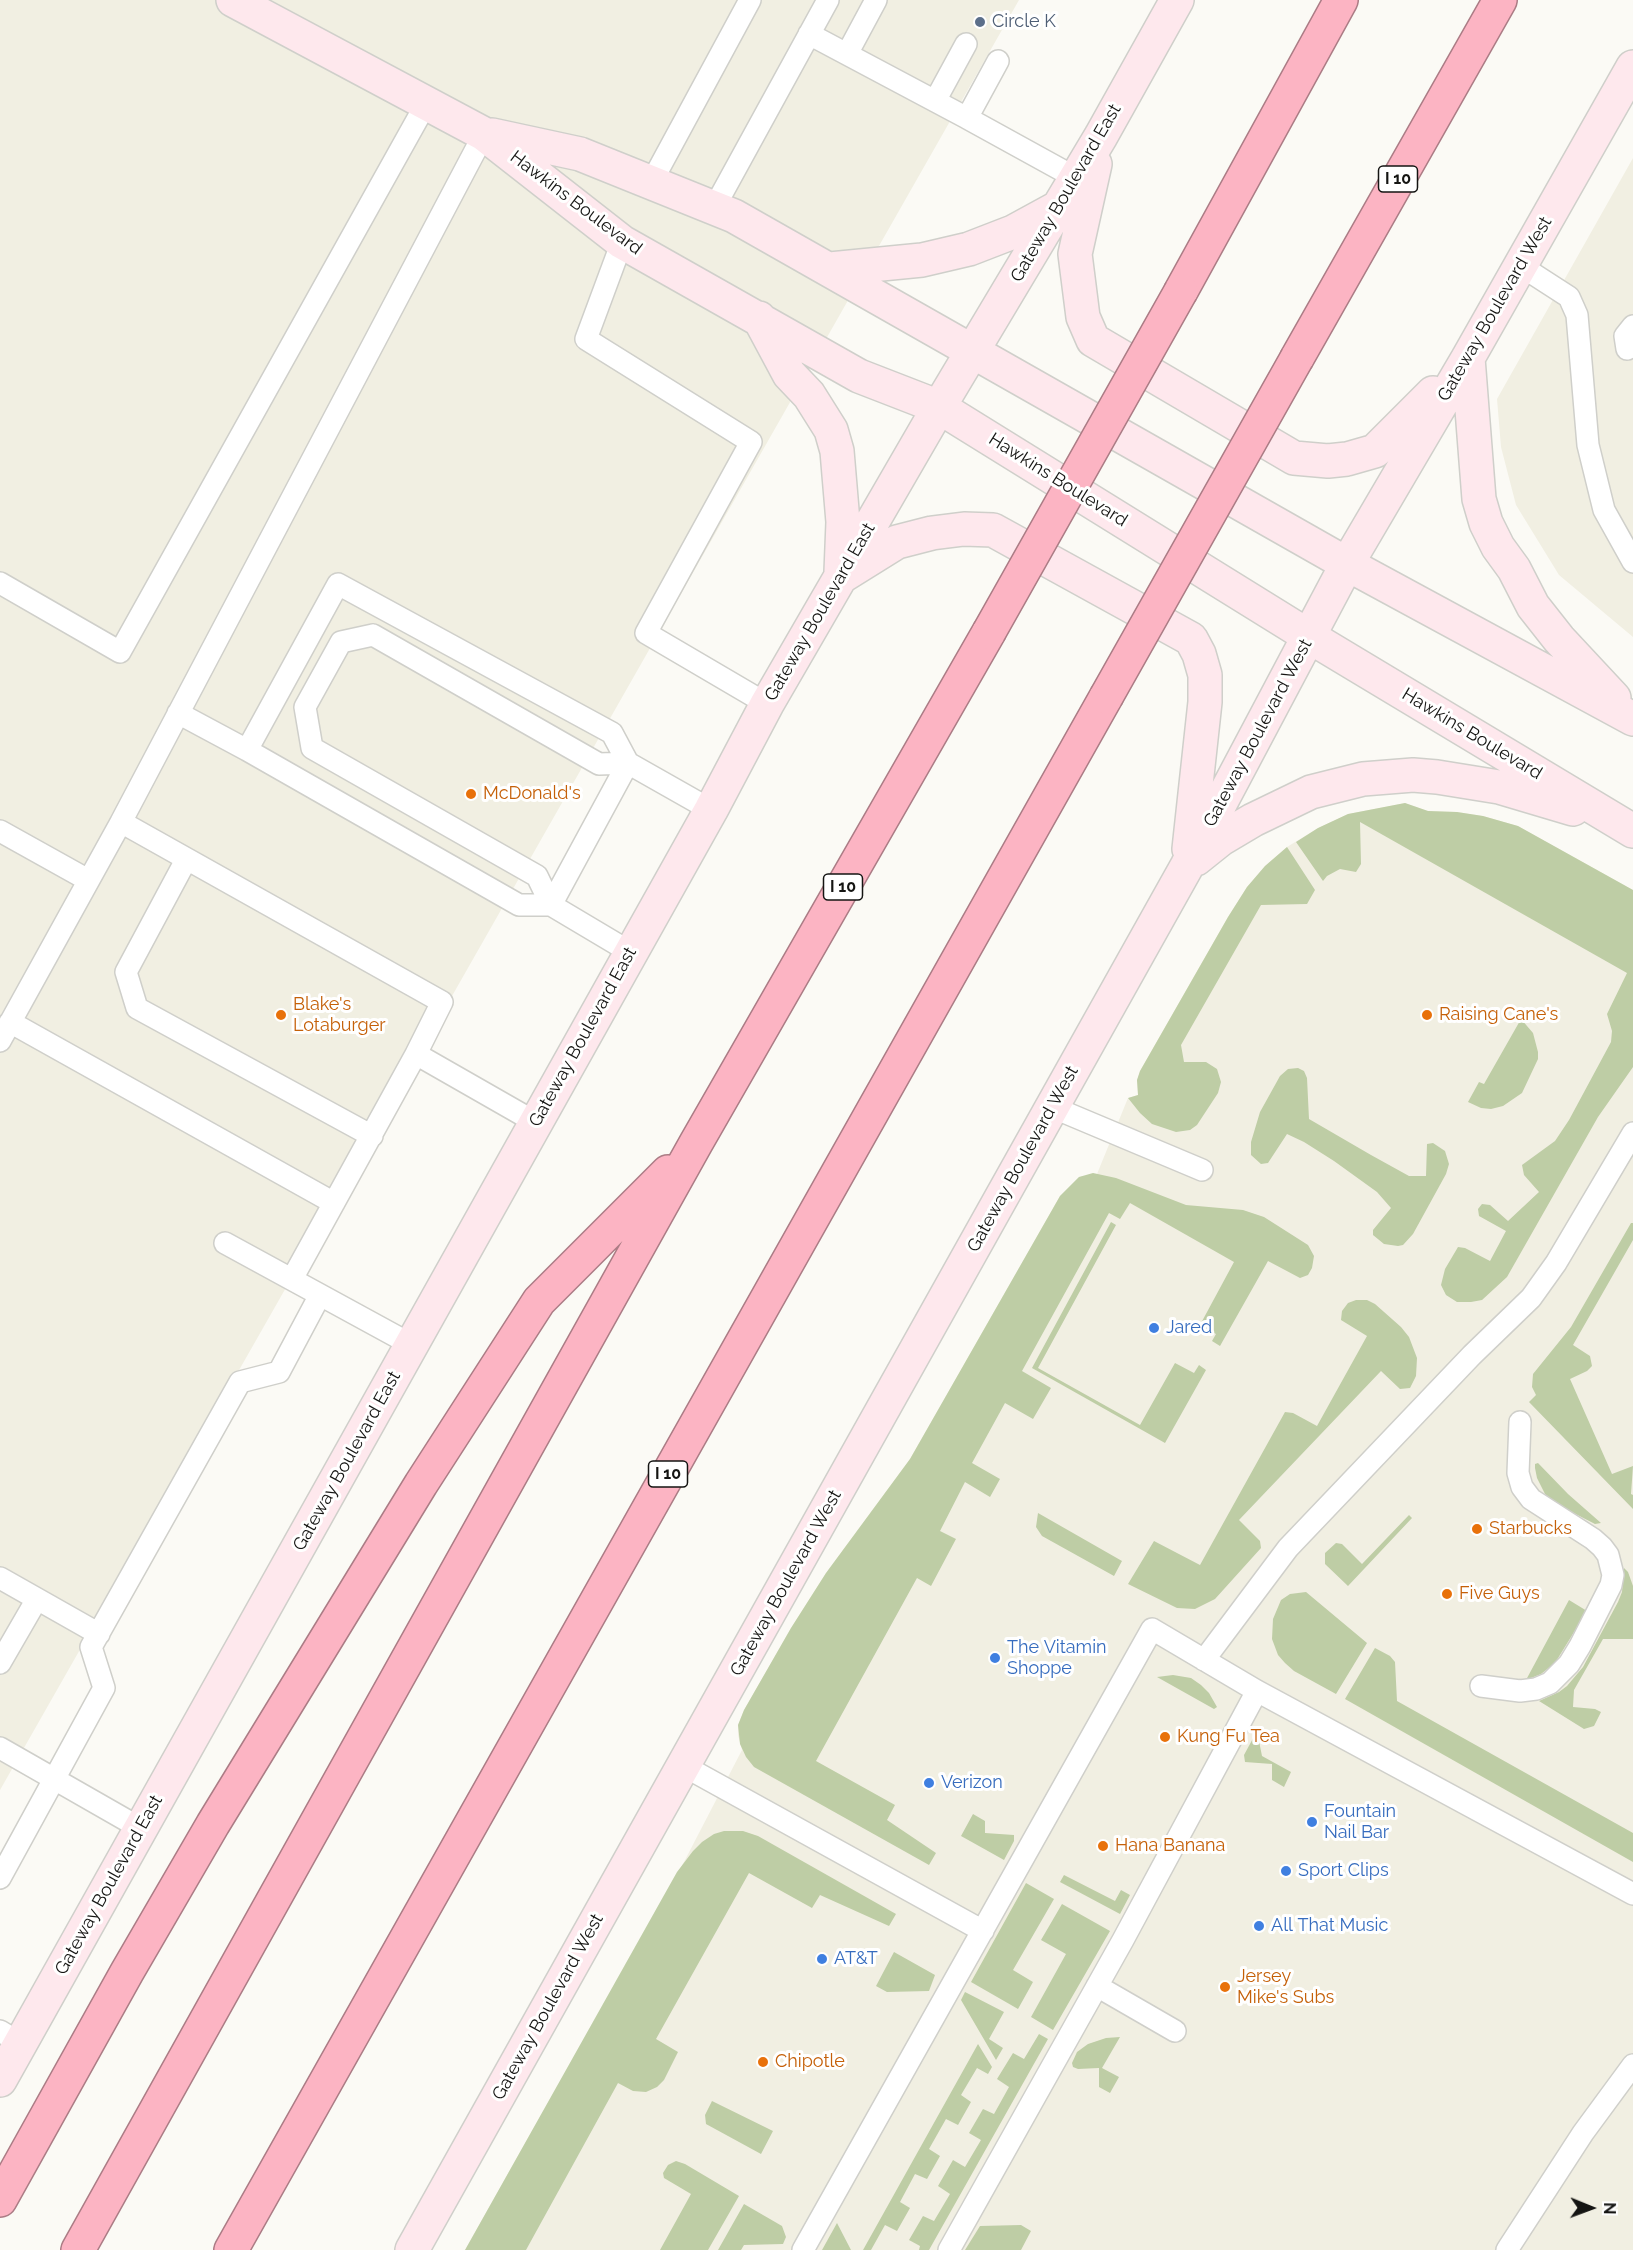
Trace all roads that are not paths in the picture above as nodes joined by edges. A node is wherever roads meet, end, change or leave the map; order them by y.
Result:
1 (233, 0) edge
2 (750, 0) edge
3 (828, 0) edge
4 (876, 0) edge
5 (1177, 0) edge
6 (1341, 0) edge
7 (1500, 0) edge
8 (809, 34) junction
9 (966, 44) dead end
10 (847, 54) junction
11 (998, 61) dead end
12 (1633, 67) edge
13 (935, 101) junction
14 (427, 102) junction
15 (967, 118) junction
16 (484, 134) junction
17 (1101, 135) junction
18 (1076, 178) junction
19 (651, 183) junction
20 (1059, 207) junction
21 (714, 208) junction
22 (622, 242) junction
23 (1521, 266) junction
24 (830, 269) junction
25 (759, 318) junction
26 (1633, 326) edge
27 (1627, 349) dead end
28 (973, 350) junction
29 (1468, 358) junction
30 (939, 407) junction
31 (1633, 562) edge
32 (1347, 564) junction
33 (841, 577) junction
34 (0, 583) edge
35 (1310, 637) junction
36 (767, 704) junction
37 (178, 713) junction
38 (1633, 718) edge
39 (247, 750) junction
40 (628, 764) junction
41 (711, 810) junction
42 (120, 822) junction
43 (0, 831) edge
44 (1633, 831) edge
45 (186, 860) junction
46 (1187, 866) junction
47 (88, 880) junction
48 (551, 905) junction
49 (630, 952) junction
50 (10, 1022) junction
51 (0, 1041) edge
52 (416, 1054) junction
53 (1052, 1107) junction
54 (535, 1122) junction
55 (1633, 1132) edge
56 (372, 1136) junction
57 (696, 1143) junction
58 (1202, 1170) dead end
59 (333, 1203) junction
60 (225, 1243) dead end
61 (292, 1280) junction
62 (320, 1296) junction
63 (412, 1345) junction
64 (1520, 1422) dead end
65 (0, 1578) edge
66 (37, 1599) junction
67 (99, 1634) junction
68 (1203, 1660) junction
69 (0, 1663) edge
70 (1481, 1686) dead end
71 (1257, 1691) junction
72 (0, 1748) edge
73 (684, 1766) junction
74 (54, 1779) junction
75 (140, 1828) junction
76 (0, 1878) edge
77 (1633, 1894) edge
78 (983, 1931) junction
79 (1097, 1986) junction
80 (1175, 2031) dead end
81 (10, 2037) edge
82 (1633, 2065) edge
83 (0, 2080) edge
84 (0, 2200) edge
85 (78, 2250) edge
86 (231, 2250) edge
87 (412, 2250) edge
88 (802, 2250) edge
89 (949, 2250) edge
90 (1506, 2250) edge

1 - 14 main road, Hawkins Boulevard
2 - 19 lane
3 - 8 lane
4 - 10 lane
5 - 17 main road, Gateway Boulevard East
6 - 57 highway, I 10, bridge
7 - 86 highway, I 10, bridge
8 - 10 lane
8 - 21 lane
9 - 13 lane
10 - 13 lane
11 - 15 lane
12 - 23 main road, Gateway Boulevard West
13 - 15 lane
14 - 16 main road, Hawkins Boulevard
14 - 34 lane
15 - 18 lane
16 - 19 main road, Hawkins Boulevard
16 - 22 main road, Hawkins Boulevard
16 - 37 lane
17 - 18 main road, Gateway Boulevard East
17 - 29 main road
18 - 20 main road, Gateway Boulevard East
19 - 21 main road, Hawkins Boulevard
20 - 24 main road
20 - 28 main road, Gateway Boulevard East
21 - 24 main road, Hawkins Boulevard
22 - 25 main road, Hawkins Boulevard
22 - 36 lane
23 - 29 main road, Gateway Boulevard West
23 - 31 lane
24 - 28 main road, Hawkins Boulevard
25 - 30 main road, Hawkins Boulevard
25 - 33 main road
26 - 27 lane
28 - 30 main road, Gateway Boulevard East
28 - 32 main road, Hawkins Boulevard
29 - 32 main road, Gateway Boulevard West
29 - 38 main road
30 - 33 main road, Gateway Boulevard East
30 - 35 main road, Hawkins Boulevard
32 - 35 main road, Gateway Boulevard West
32 - 38 main road, Hawkins Boulevard
33 - 36 main road, Gateway Boulevard East
33 - 46 main road
35 - 44 main road, Hawkins Boulevard
35 - 46 main road, Gateway Boulevard West
36 - 41 main road, Gateway Boulevard East
37 - 39 lane
37 - 42 lane
39 - 40 lane
39 - 48 lane
40 - 41 lane
40 - 48 lane
40 - 48 lane
41 - 49 main road, Gateway Boulevard East
42 - 45 lane
42 - 47 lane
43 - 47 lane
44 - 46 main road
45 - 52 lane
45 - 56 lane
46 - 53 main road, Gateway Boulevard West
47 - 50 lane
48 - 49 lane
49 - 54 main road, Gateway Boulevard East
50 - 51 lane
50 - 59 lane
52 - 54 lane
52 - 56 lane
53 - 58 lane
53 - 73 main road, Gateway Boulevard West
54 - 63 main road, Gateway Boulevard East
55 - 68 lane
56 - 59 lane
57 - 84 highway
57 - 85 highway, I 10
59 - 61 lane
60 - 61 lane
61 - 62 lane
62 - 63 lane
62 - 67 lane
63 - 75 main road, Gateway Boulevard East
64 - 70 lane
65 - 66 lane
66 - 67 lane
66 - 69 lane
67 - 74 lane
68 - 71 lane
68 - 78 lane
71 - 77 lane
71 - 79 lane
72 - 74 lane
73 - 78 lane
73 - 87 main road, Gateway Boulevard West
74 - 75 lane
74 - 76 lane
75 - 81 main road, Gateway Boulevard East
78 - 88 lane
79 - 80 lane
79 - 89 lane
81 - 83 main road, Gateway Boulevard East
82 - 90 lane

